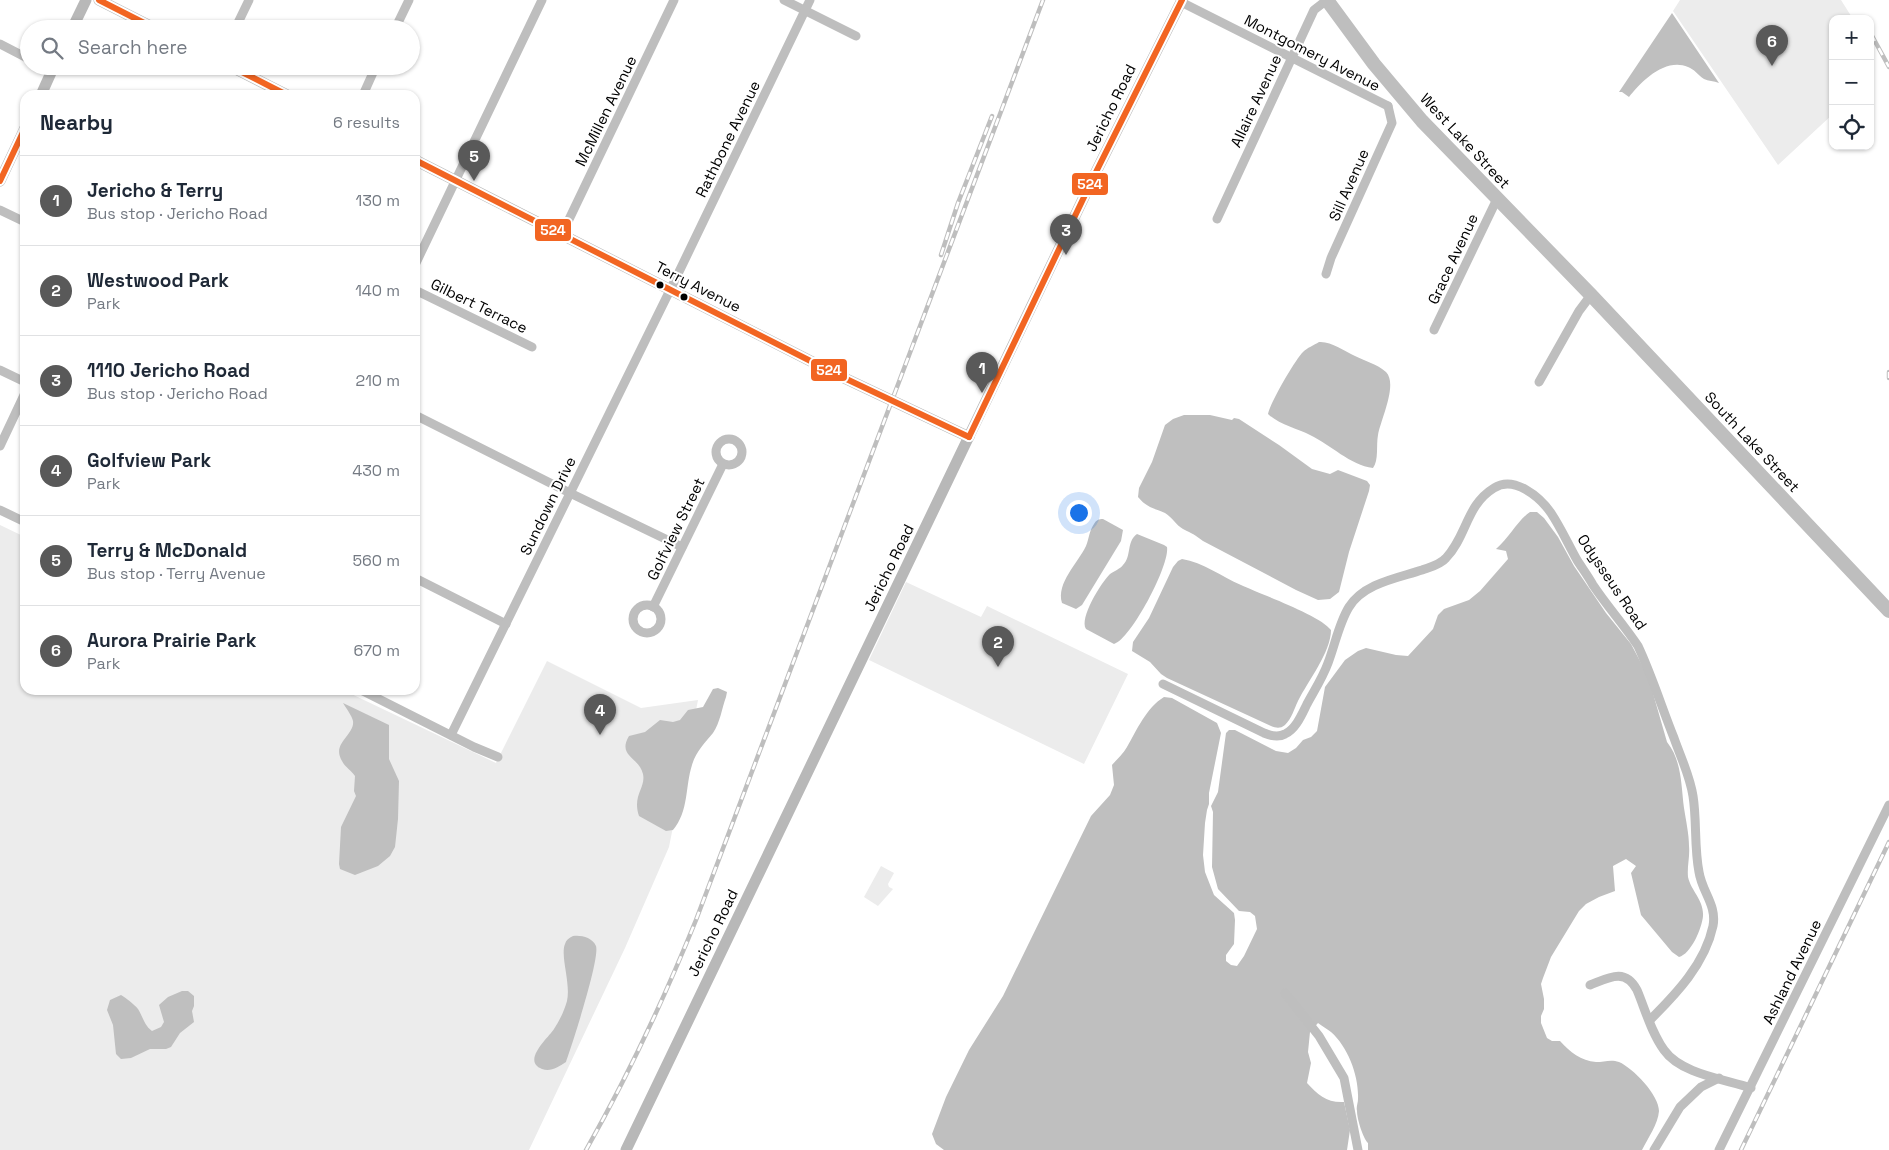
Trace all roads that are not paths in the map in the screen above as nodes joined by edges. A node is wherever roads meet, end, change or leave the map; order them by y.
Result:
1 (86, 0) edge
2 (99, 0) edge
3 (249, 0) edge
4 (409, 0) edge
5 (542, 0) edge
6 (674, 0) edge
7 (784, 0) edge
8 (810, 0) edge
9 (1327, 0) edge
10 (1181, 1) edge
11 (805, 11) junction
12 (76, 20) edge
13 (138, 20) edge
14 (239, 20) edge
15 (399, 20) edge
16 (856, 36) dead end
17 (0, 44) edge
18 (20, 54) edge
19 (1292, 58) junction
20 (48, 75) edge
21 (248, 75) edge
22 (372, 75) edge
23 (43, 90) edge
24 (277, 90) edge
25 (364, 90) edge
26 (1402, 97) junction
27 (1388, 106) junction
28 (20, 139) edge
29 (420, 162) edge
30 (456, 180) junction
31 (0, 181) edge
32 (1497, 200) junction
33 (0, 210) edge
34 (1217, 219) dead end
35 (20, 220) edge
36 (562, 234) junction
37 (420, 255) edge
38 (1326, 274) dead end
39 (670, 289) junction
40 (420, 292) edge
41 (1591, 295) junction
42 (1434, 330) dead end
43 (532, 347) dead end
44 (0, 370) edge
45 (20, 380) edge
46 (1539, 382) dead end
47 (20, 404) edge
48 (420, 418) edge
49 (969, 437) junction
50 (0, 446) edge
51 (723, 464) dead end
52 (570, 493) junction
53 (0, 510) edge
54 (20, 520) edge
55 (682, 547) junction
56 (420, 581) edge
57 (653, 607) dead end
58 (1889, 611) edge
59 (506, 624) junction
60 (1163, 684) dead end
61 (371, 695) edge
62 (451, 735) junction
63 (498, 757) dead end
64 (1889, 805) edge
65 (1590, 985) dead end
66 (1285, 993) dead end
67 (1650, 1020) junction
68 (1719, 1078) junction
69 (1750, 1088) junction
70 (626, 1150) edge
71 (1358, 1150) edge
72 (1654, 1150) edge
73 (1719, 1150) edge

1 - 12 main road
2 - 13 main road
3 - 14 street
4 - 15 street
5 - 30 street
6 - 36 street, McMillen Avenue
7 - 11 street
8 - 11 street, Rathbone Avenue
9 - 19 street, Allaire Avenue
9 - 26 main road, West Lake Street
10 - 19 street, Montgomery Avenue
10 - 49 main road, Jericho Road
11 - 16 street
11 - 39 street, Rathbone Avenue
17 - 18 street
19 - 27 street, Montgomery Avenue
19 - 34 street, Allaire Avenue
20 - 23 main road
21 - 24 main road
22 - 25 street
26 - 27 street, Montgomery Avenue
26 - 32 main road, West Lake Street
27 - 38 street, Sill Avenue
28 - 31 main road
29 - 30 main road, Terry Avenue
30 - 36 main road, Terry Avenue
30 - 37 street
32 - 41 main road, West Lake Street
32 - 42 street, Grace Avenue
33 - 35 street
36 - 39 main road, Terry Avenue
39 - 49 main road, Terry Avenue
39 - 52 street, Sundown Drive
40 - 43 street, Gilbert Terrace
41 - 46 street
41 - 58 main road, South Lake Street
44 - 45 street
47 - 50 street
48 - 52 street
49 - 70 main road, Jericho Road
51 - 55 street, Golfview Street
52 - 55 street
52 - 59 street, Sundown Drive
53 - 54 street
55 - 57 street, Golfview Street
56 - 59 street
59 - 62 street, Sundown Drive
60 - 67 street, Odysseus Road
61 - 62 street
62 - 63 street
64 - 69 street, Ashland Avenue
65 - 67 street
66 - 71 street
67 - 68 street
68 - 69 street
68 - 72 street
69 - 73 street, Ashland Avenue

